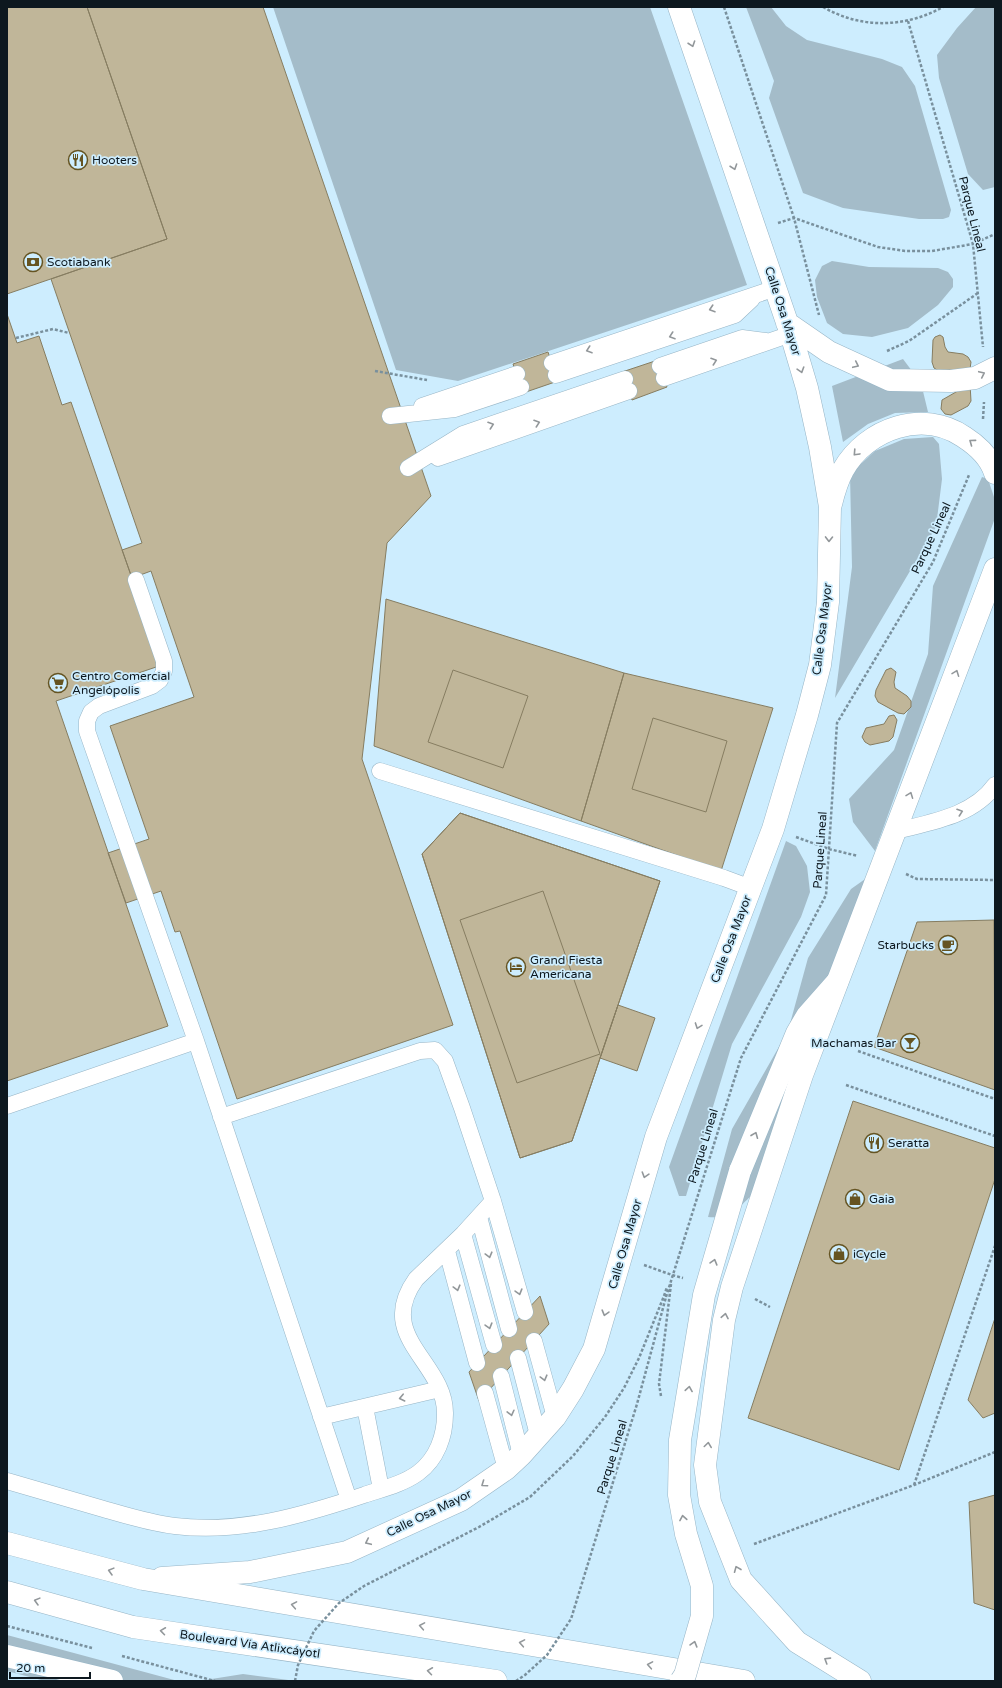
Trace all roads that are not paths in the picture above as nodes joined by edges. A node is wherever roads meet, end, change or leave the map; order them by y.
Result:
1 (679, 7) edge
2 (766, 292) junction
3 (783, 333) junction
4 (554, 369) dead end
5 (990, 370) edge
6 (662, 372) dead end
7 (519, 380) dead end
8 (627, 385) dead end
9 (453, 402) junction
10 (390, 416) dead end
11 (466, 441) junction
12 (408, 468) dead end
13 (995, 473) edge
14 (830, 507) junction
15 (995, 569) edge
16 (136, 580) dead end
17 (380, 771) dead end
18 (995, 785) edge
19 (896, 831) junction
20 (751, 888) junction
21 (837, 982) junction
22 (196, 1040) junction
23 (7, 1106) edge
24 (221, 1117) junction
25 (493, 1201) junction
26 (479, 1217) junction
27 (463, 1234) junction
28 (447, 1251) junction
29 (525, 1312) dead end
30 (510, 1329) dead end
31 (534, 1341) dead end
32 (494, 1345) dead end
33 (518, 1358) dead end
34 (477, 1363) dead end
35 (501, 1376) dead end
36 (440, 1389) junction
37 (485, 1393) dead end
38 (365, 1407) junction
39 (555, 1416) junction
40 (321, 1417) junction
41 (538, 1435) junction
42 (513, 1462) junction
43 (7, 1481) edge
44 (381, 1489) junction
45 (349, 1500) junction
46 (7, 1543) edge
47 (143, 1579) junction
48 (7, 1592) edge
49 (7, 1656) edge
50 (112, 1681) edge
51 (496, 1681) edge
52 (681, 1681) edge
53 (744, 1681) edge
54 (860, 1681) edge

1 -> 2 street, Calle Osa Mayor
2 - 3 street, Calle Osa Mayor
2 -> 4 lane
3 -> 5 street
6 -> 3 lane
3 -> 14 street, Calle Osa Mayor
7 - 9 lane
11 -> 8 lane
9 - 10 lane
9 - 11 lane
11 - 12 lane
13 -> 14 street
14 -> 20 street, Calle Osa Mayor
19 -> 15 street
16 - 22 lane
17 - 20 lane
19 -> 18 lane
19 - 21 street
20 -> 39 street, Calle Osa Mayor
52 -> 21 street, bridge
54 -> 21 street
22 - 23 lane
22 - 24 lane
24 - 25 lane
24 - 40 lane
25 - 26 lane
25 -> 29 lane
26 - 27 lane
26 -> 30 lane
27 - 28 lane
27 -> 32 lane
28 -> 34 lane
28 - 36 lane
31 -> 39 lane
33 - 41 lane
35 -> 42 lane
36 -> 38 lane
36 - 44 lane
37 - 42 lane
38 - 40 lane
38 - 44 lane
39 - 41 street, Calle Osa Mayor
40 - 45 lane
41 - 42 street, Calle Osa Mayor
42 -> 47 street, Calle Osa Mayor
43 - 45 lane
44 - 45 lane
47 -> 46 street
53 -> 47 street
51 -> 48 street, Boulevard Vía Atlixcáyotl
49 - 50 street

